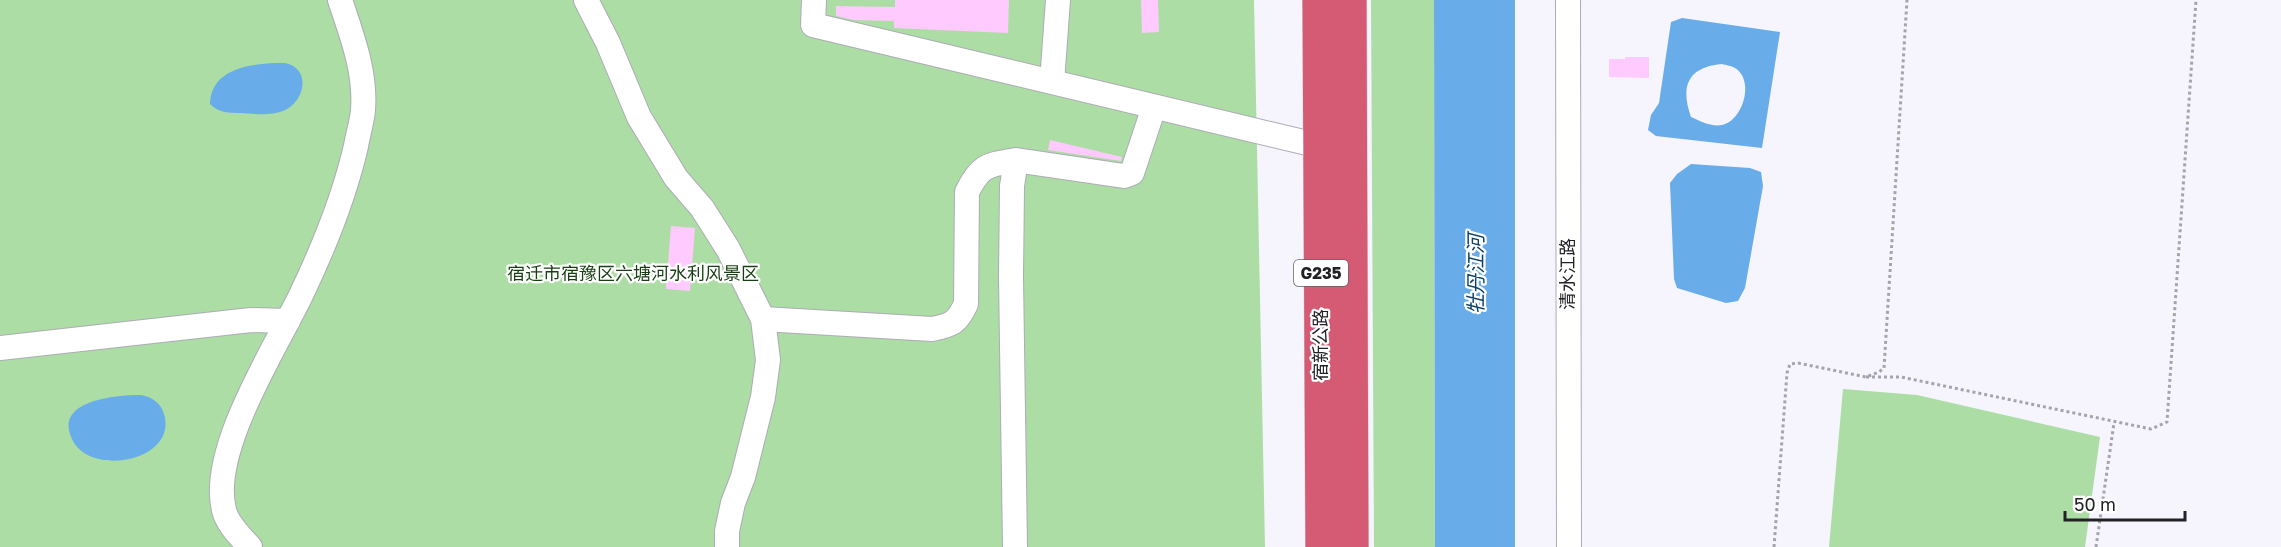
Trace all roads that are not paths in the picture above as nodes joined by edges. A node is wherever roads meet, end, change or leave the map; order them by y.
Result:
1 (340, 0) edge
2 (585, 0) edge
3 (814, 0) edge
4 (1058, 0) edge
5 (1319, 0) edge
6 (1350, 0) edge
7 (1568, 0) edge
8 (1052, 82) junction
9 (1154, 107) junction
10 (1335, 146) junction
11 (1016, 160) junction
12 (763, 319) junction
13 (288, 321) junction
14 (0, 348) edge
15 (250, 547) edge
16 (727, 547) edge
17 (1015, 547) edge
18 (1322, 547) edge
19 (1352, 547) edge
20 (1569, 547) edge

1 - 13 street
2 - 12 street
3 - 8 street
4 - 8 street
5 - 10 highway, 宿新公路 / G235
6 - 10 highway, 宿新公路 / G235
7 - 20 street, 清水江路
8 - 9 street
9 - 10 street
9 - 11 street
10 - 18 highway, 宿新公路 / G235
10 - 19 highway, 宿新公路 / G235
11 - 12 street
11 - 17 street
12 - 16 street
13 - 14 street
13 - 15 street

